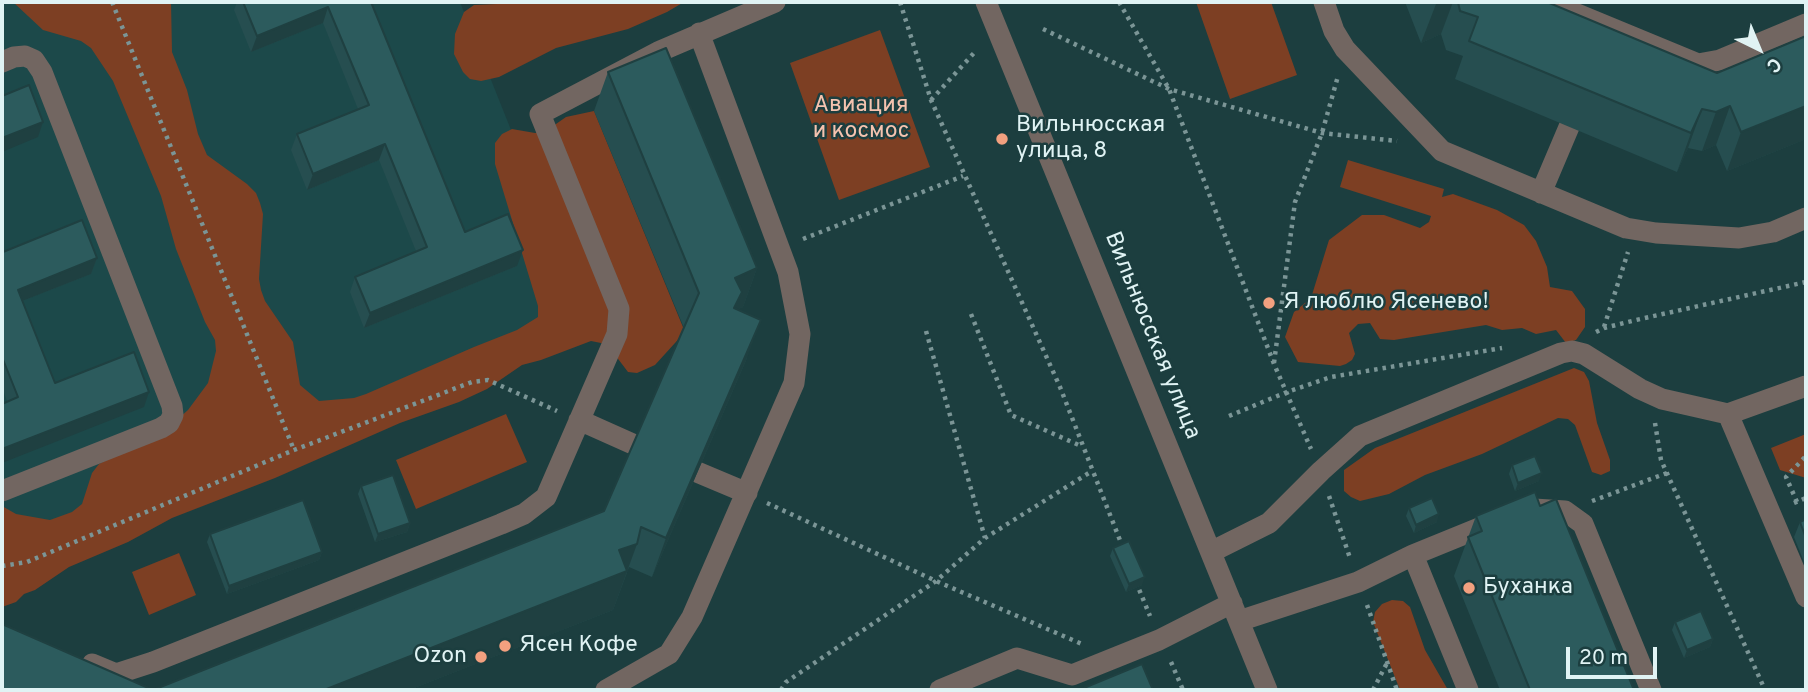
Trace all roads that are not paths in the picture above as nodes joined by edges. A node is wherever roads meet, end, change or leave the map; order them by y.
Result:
1 (775, 2) edge
2 (986, 2) edge
3 (1324, 2) edge
4 (1548, 2) edge
5 (1806, 24) edge
6 (699, 33) junction
7 (2, 62) edge
8 (1569, 127) dead end
9 (1541, 192) junction
10 (1806, 218) edge
11 (1806, 386) edge
12 (1728, 414) junction
13 (579, 420) junction
14 (635, 445) edge
15 (697, 472) edge
16 (2, 491) edge
17 (747, 493) junction
18 (1211, 552) junction
19 (1413, 555) junction
20 (1806, 597) edge
21 (1235, 612) junction
22 (78, 658) edge
23 (606, 690) edge
24 (940, 690) edge
25 (1267, 690) edge
26 (1468, 690) edge
27 (1651, 690) edge

1 - 6 street
2 - 18 street, Вильнюсская улица
3 - 9 street
4 - 5 street
6 - 13 street
6 - 17 street
7 - 16 street
8 - 9 street
9 - 10 street
11 - 12 street
12 - 18 street
12 - 20 street
13 - 14 street
13 - 22 street
15 - 17 street
17 - 23 street
18 - 21 street, Вильнюсская улица
19 - 21 street
19 - 26 street
19 - 27 street
21 - 24 street
21 - 25 street, Вильнюсская улица

